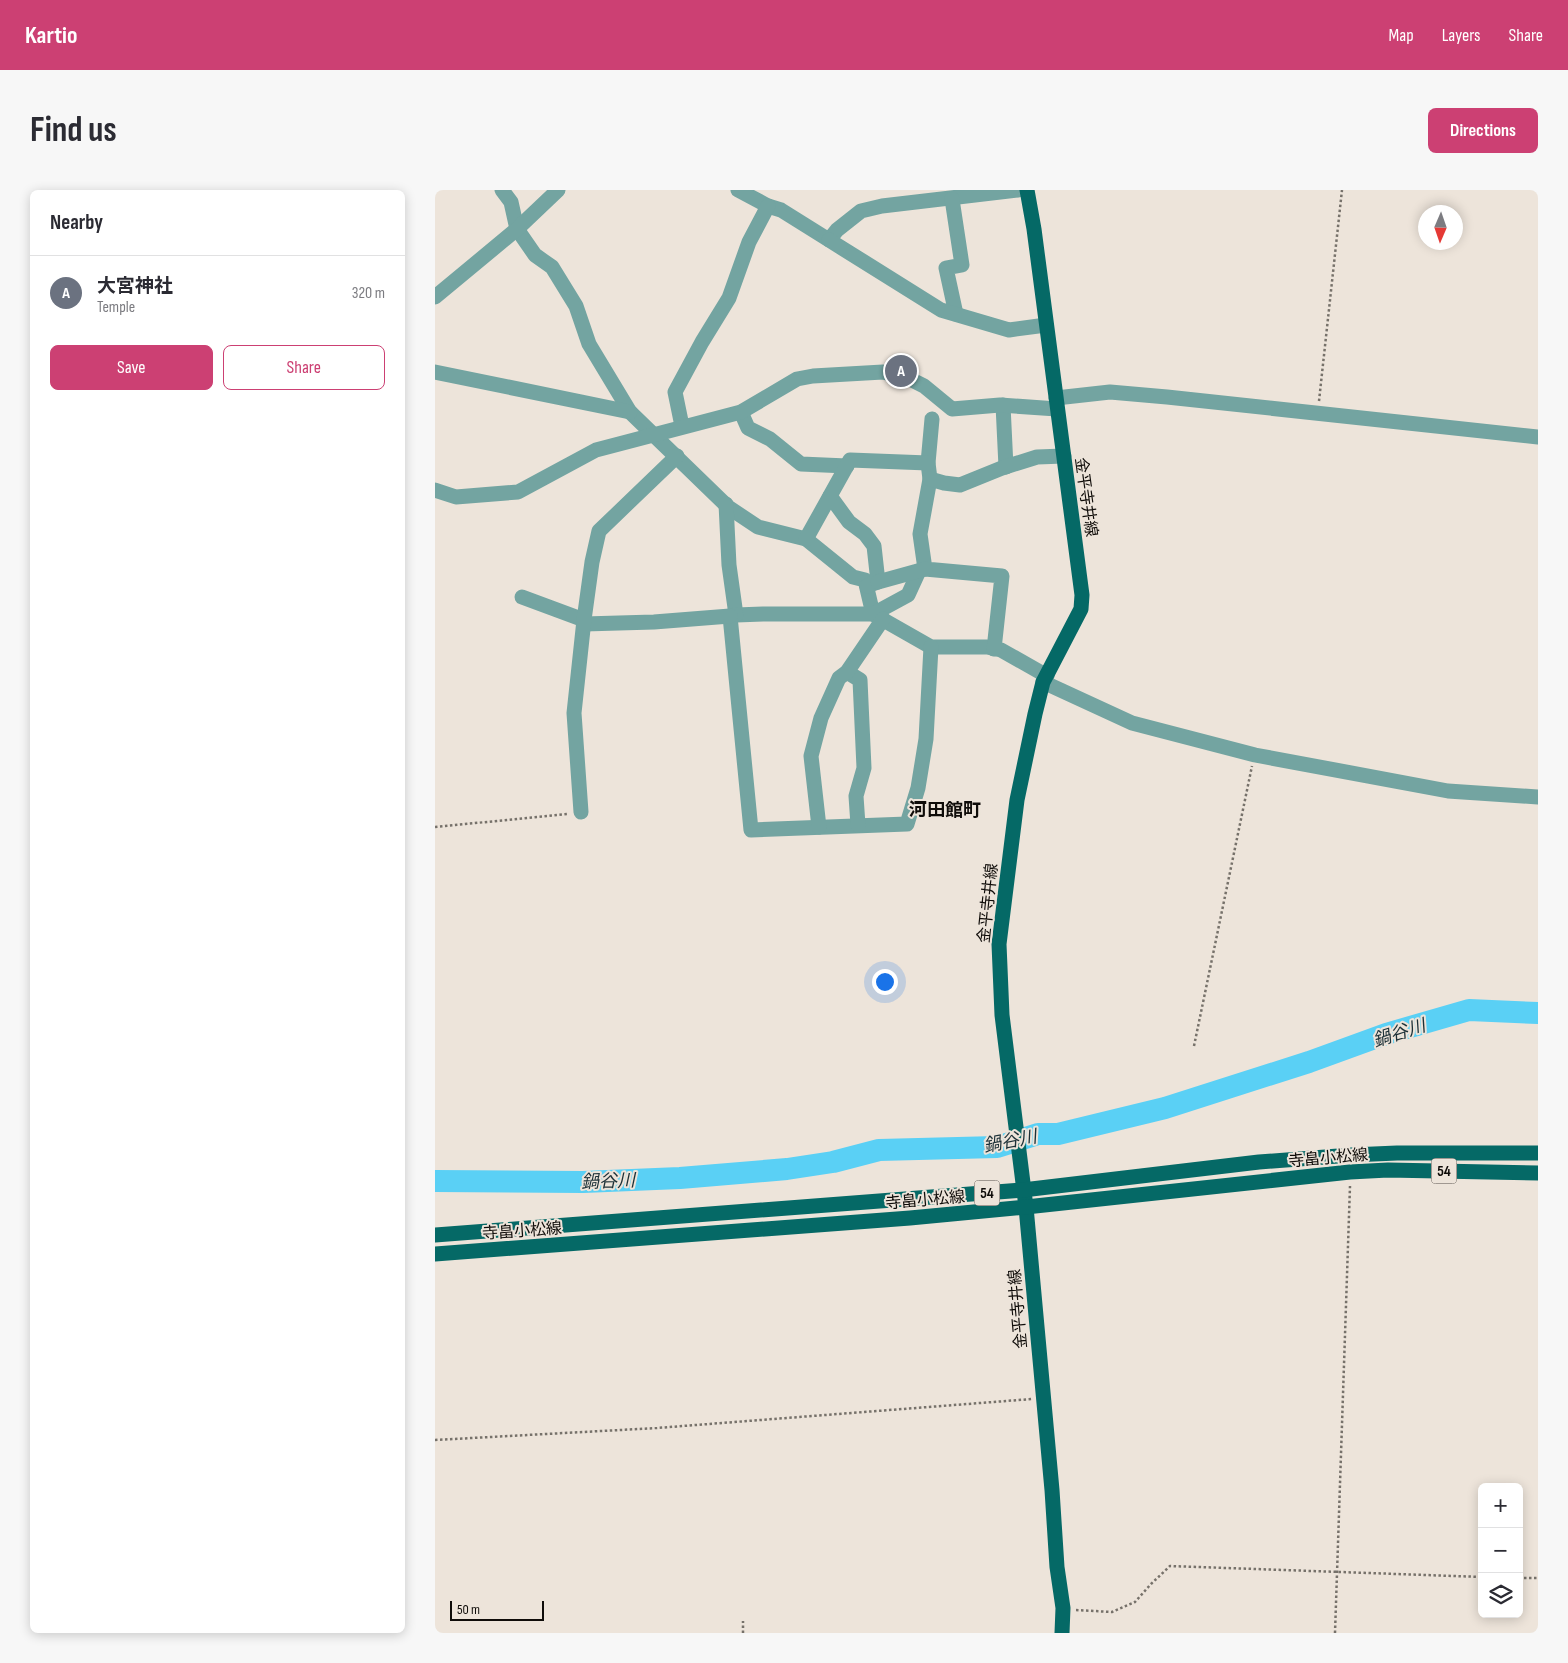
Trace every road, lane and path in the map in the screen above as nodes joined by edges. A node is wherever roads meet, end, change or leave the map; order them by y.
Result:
1 (502, 190) edge
2 (558, 190) edge
3 (739, 190) edge
4 (1018, 190) edge
5 (1027, 190) edge
6 (1342, 190) edge
7 (952, 199) junction
8 (768, 206) junction
9 (517, 229) junction
10 (829, 240) junction
11 (435, 297) edge
12 (956, 314) junction
13 (1046, 325) junction
14 (435, 372) edge
15 (936, 395) junction
16 (1057, 404) junction
17 (1003, 405) junction
18 (952, 409) junction
19 (630, 412) junction
20 (741, 412) junction
21 (1318, 413) junction
22 (932, 419) junction
23 (682, 426) junction
24 (655, 435) junction
25 (1538, 437) edge
26 (677, 456) junction
27 (1065, 456) junction
28 (928, 463) junction
29 (847, 466) junction
30 (1006, 467) junction
31 (930, 479) junction
32 (435, 490) edge
33 (830, 496) junction
34 (726, 504) junction
35 (806, 539) junction
36 (922, 570) junction
37 (872, 584) junction
38 (522, 597) dead end
39 (733, 615) junction
40 (878, 617) junction
41 (584, 622) junction
42 (931, 647) junction
43 (994, 649) junction
44 (847, 672) junction
45 (1045, 679) junction
46 (1255, 755) junction
47 (1538, 797) edge
48 (581, 812) joint
49 (858, 826) junction
50 (435, 827) edge
51 (819, 827) junction
52 (1194, 1046) dead end
53 (1538, 1153) edge
54 (1350, 1172) junction
55 (1538, 1173) edge
56 (1023, 1190) junction
57 (1026, 1207) junction
58 (435, 1235) edge
59 (435, 1254) edge
60 (1044, 1398) junction
61 (435, 1440) edge
62 (1337, 1572) junction
63 (1478, 1576) edge
64 (1523, 1578) edge
65 (1538, 1578) edge
66 (1063, 1608) junction
67 (743, 1621) dead end
68 (743, 1633) edge
69 (1062, 1633) edge
70 (1335, 1633) edge

1 - 9 street
2 - 9 street
3 - 8 street
4 - 7 street
5 - 13 main road, 金平寺井線
6 - 21 path
7 - 10 street
7 - 12 street
8 - 10 street
8 - 23 street
9 - 11 street
9 - 19 street
10 - 12 street
12 - 13 street
13 - 16 main road, 金平寺井線
14 - 19 street
15 - 18 street
15 - 20 street
15 - 22 street
16 - 17 street
16 - 21 street
16 - 27 main road, 金平寺井線
17 - 18 street
17 - 30 street
18 - 22 street
19 - 24 street
20 - 23 street
20 - 29 street
21 - 25 street
22 - 28 street
23 - 24 street
24 - 26 street
24 - 32 street
26 - 34 street
26 - 41 street
27 - 30 street
27 - 45 main road, 金平寺井線
28 - 29 street
28 - 31 street
29 - 33 street
30 - 31 street
31 - 36 street
33 - 35 street
33 - 37 street
34 - 35 street
34 - 39 street
35 - 37 street
36 - 37 street
36 - 40 street
36 - 43 street
37 - 40 street
38 - 41 street
39 - 40 street
39 - 41 street
39 - 51 street
40 - 42 street
40 - 44 street
41 - 48 street
42 - 43 street
42 - 49 street
43 - 45 street
44 - 49 street
44 - 51 street
45 - 46 street
45 - 56 main road, 金平寺井線
46 - 47 street
46 - 52 path
48 - 50 path
49 - 51 street
53 - 56 main road, 寺畠小松線 / 54
54 - 55 main road, 寺畠小松線 / 54
54 - 57 main road, 寺畠小松線 / 54
54 - 62 path
56 - 57 main road, 金平寺井線
56 - 58 main road, 寺畠小松線 / 54
57 - 59 main road, 寺畠小松線 / 54
57 - 60 main road, 金平寺井線
60 - 61 path
60 - 66 main road, 金平寺井線
62 - 63 path
62 - 66 path
62 - 70 path
64 - 65 path
66 - 69 main road, 金平寺井線
67 - 68 path

